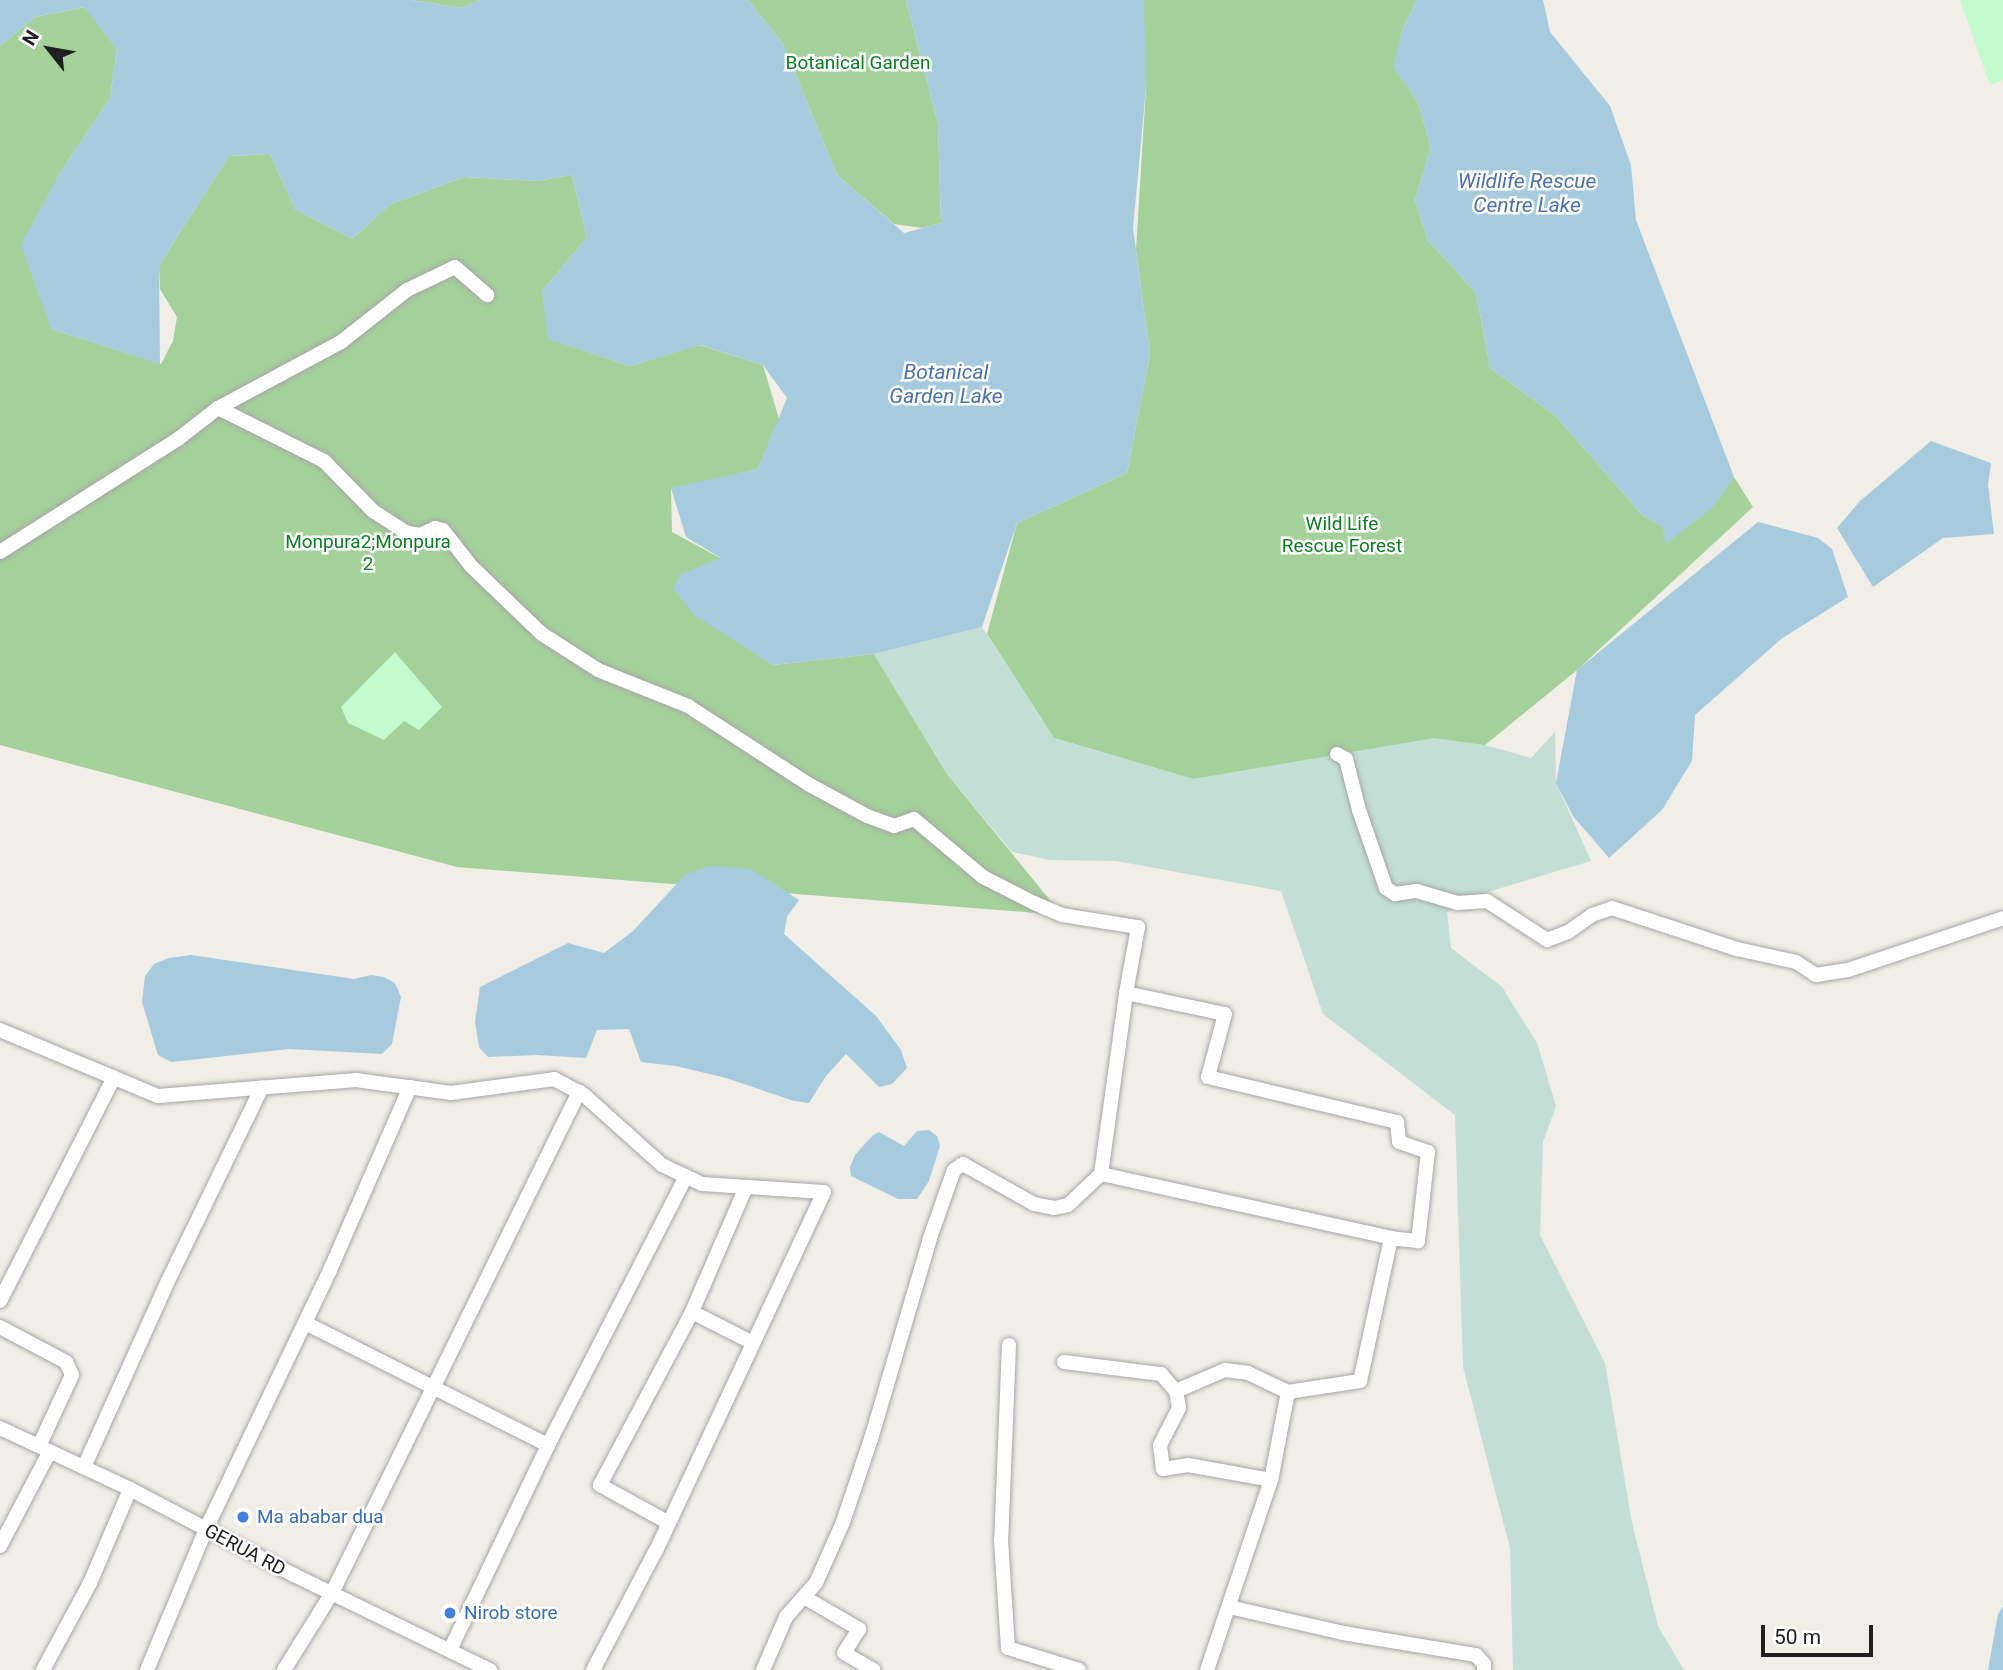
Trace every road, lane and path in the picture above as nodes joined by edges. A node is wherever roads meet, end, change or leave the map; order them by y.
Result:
1 (487, 295) dead end
2 (219, 408) junction
3 (0, 552) edge
4 (1337, 754) dead end
5 (2003, 918) edge
6 (1126, 993) junction
7 (0, 1030) edge
8 (114, 1077) junction
9 (262, 1087) junction
10 (410, 1087) junction
11 (579, 1092) junction
12 (1101, 1174) junction
13 (686, 1176) junction
14 (746, 1187) junction
15 (1391, 1238) junction
16 (0, 1301) edge
17 (692, 1312) junction
18 (305, 1323) junction
19 (0, 1327) edge
20 (753, 1343) junction
21 (1009, 1345) dead end
22 (1064, 1362) dead end
23 (433, 1386) junction
24 (1176, 1391) junction
25 (1288, 1392) junction
26 (0, 1428) edge
27 (548, 1445) junction
28 (44, 1448) junction
29 (84, 1467) junction
30 (1271, 1480) junction
31 (130, 1489) junction
32 (669, 1522) junction
33 (206, 1529) junction
34 (0, 1546) edge
35 (331, 1593) junction
36 (804, 1597) junction
37 (1230, 1607) junction
38 (450, 1650) junction
39 (43, 1670) edge
40 (148, 1670) edge
41 (284, 1670) edge
42 (491, 1670) edge
43 (593, 1670) edge
44 (763, 1670) edge
45 (874, 1670) edge
46 (1079, 1670) edge
47 (1208, 1670) edge
48 (1484, 1670) edge

1 - 2 street
2 - 3 street
2 - 6 street
4 - 5 street
6 - 12 street
6 - 15 street
7 - 8 street
8 - 9 street
8 - 16 street
9 - 10 street
9 - 29 street
10 - 11 street
10 - 18 street
11 - 13 street
11 - 23 street
12 - 15 street
12 - 36 street
13 - 14 street
13 - 27 street
14 - 17 street
14 - 20 street
15 - 25 street
17 - 20 street
17 - 32 street
18 - 23 street
18 - 33 street
19 - 28 street
20 - 32 street
21 - 46 street
22 - 24 street
23 - 27 street
23 - 35 street
24 - 25 street
24 - 30 street
25 - 30 street
26 - 28 street, GERUA RD
27 - 38 street
28 - 29 street, GERUA RD
28 - 34 street
29 - 31 street, GERUA RD
30 - 37 street
31 - 33 street, GERUA RD
31 - 39 street
32 - 43 street
33 - 35 street, GERUA RD
33 - 40 street
35 - 38 street, GERUA RD
35 - 41 street
36 - 44 street
36 - 45 street
37 - 47 street
37 - 48 street
38 - 42 street, GERUA RD

